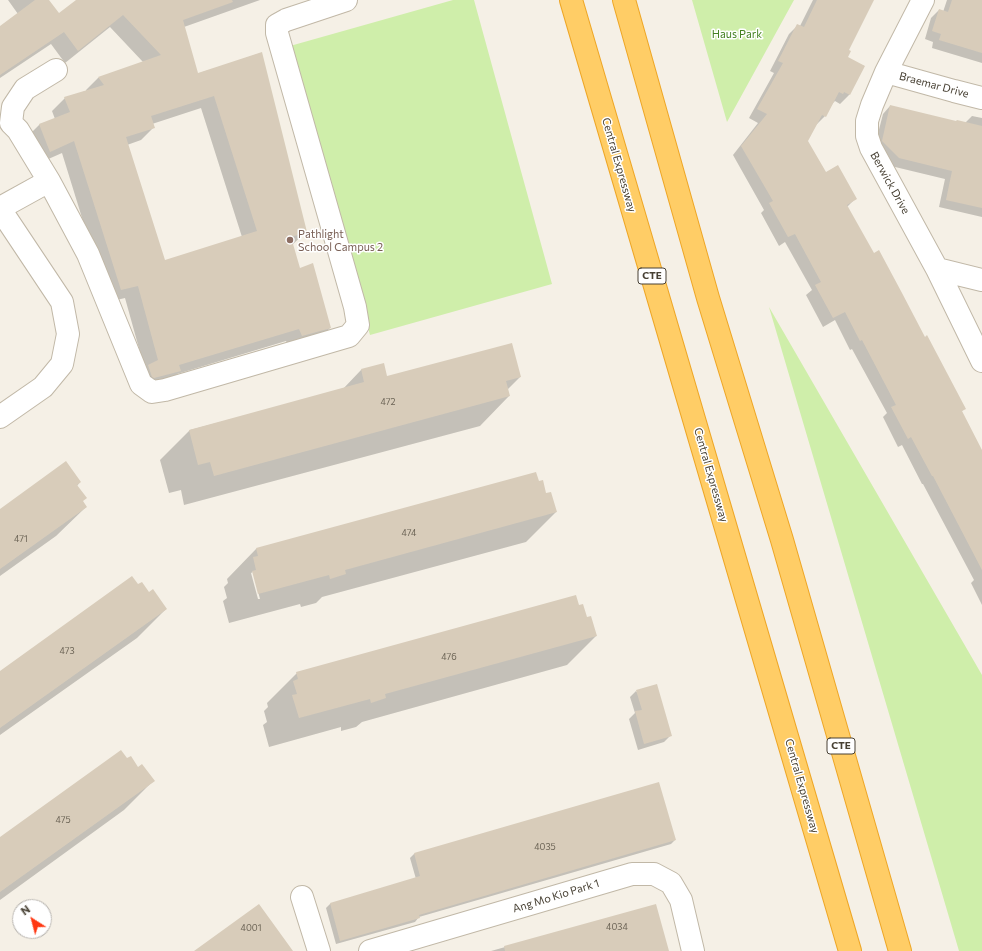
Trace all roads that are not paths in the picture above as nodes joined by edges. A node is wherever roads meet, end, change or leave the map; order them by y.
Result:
1 (346, 0) edge
2 (571, 0) edge
3 (624, 0) edge
4 (923, 0) edge
5 (56, 70) dead end
6 (886, 72) junction
7 (982, 98) edge
8 (5, 125) edge
9 (49, 181) junction
10 (0, 208) edge
11 (937, 270) junction
12 (982, 280) edge
13 (982, 361) edge
14 (0, 417) edge
15 (302, 897) dead end
16 (319, 951) edge
17 (370, 951) edge
18 (693, 951) edge
19 (850, 951) edge
20 (900, 951) edge

1 - 9 street
2 - 19 highway, Central Expressway / CTE
3 - 20 highway, CTE
4 - 6 street, Berwick Drive
5 - 8 street
6 - 7 street, Braemar Drive
6 - 11 street, Berwick Drive
8 - 9 street
9 - 10 street
10 - 14 street
11 - 12 street
11 - 13 street, Berwick Drive
15 - 16 street
17 - 18 street, Ang Mo Kio Park 1

